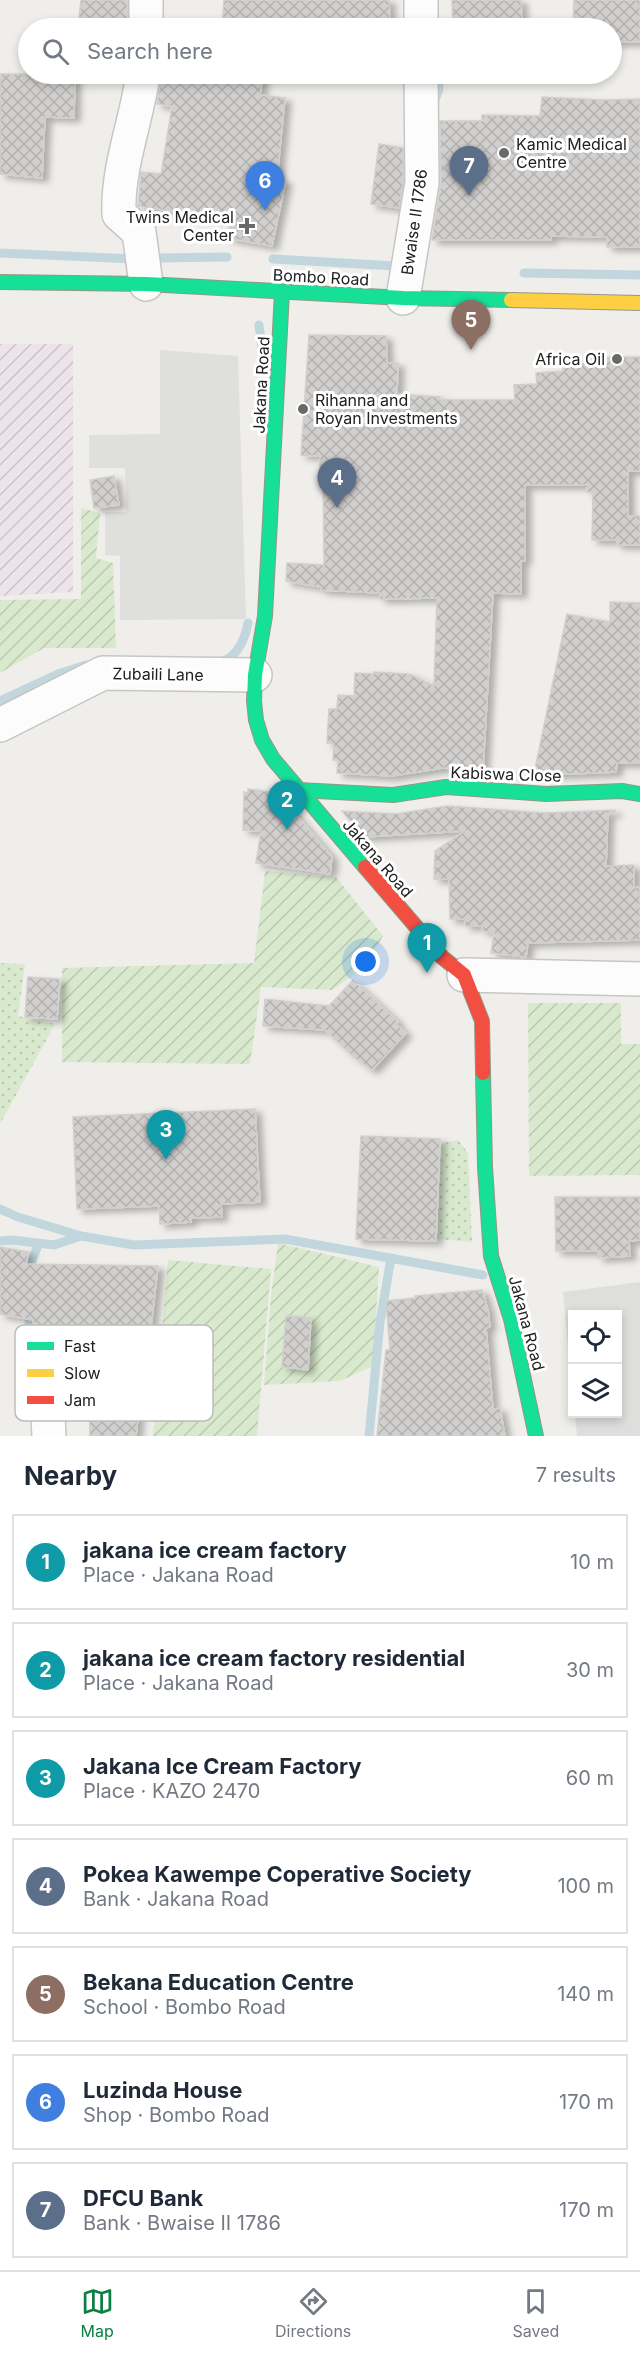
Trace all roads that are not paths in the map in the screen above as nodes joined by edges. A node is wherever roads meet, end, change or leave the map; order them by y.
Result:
1 (147, 0) edge
2 (421, 0) edge
3 (147, 18) edge
4 (421, 18) edge
5 (142, 84) edge
6 (421, 84) edge
7 (0, 282) edge
8 (146, 284) junction
9 (282, 292) junction
10 (403, 298) junction
11 (640, 303) edge
12 (255, 675) junction
13 (0, 725) edge
14 (298, 790) junction
15 (640, 794) edge
16 (464, 975) junction
17 (640, 979) edge
18 (48, 1421) edge
19 (49, 1436) edge
20 (537, 1436) edge

1 - 3 street
2 - 4 street
5 - 8 street
6 - 10 street, Bwaise II 1786
7 - 8 street, Bombo Road
8 - 9 street, Bombo Road
9 - 10 street, Bombo Road
9 - 12 street, Jakana Road
10 - 11 street, Bombo Road
12 - 13 street, Zubaili Lane
12 - 14 street, Jakana Road
14 - 15 street, Kabiswa Close
14 - 16 street, Jakana Road
16 - 17 street
16 - 20 street, Jakana Road
18 - 19 street

